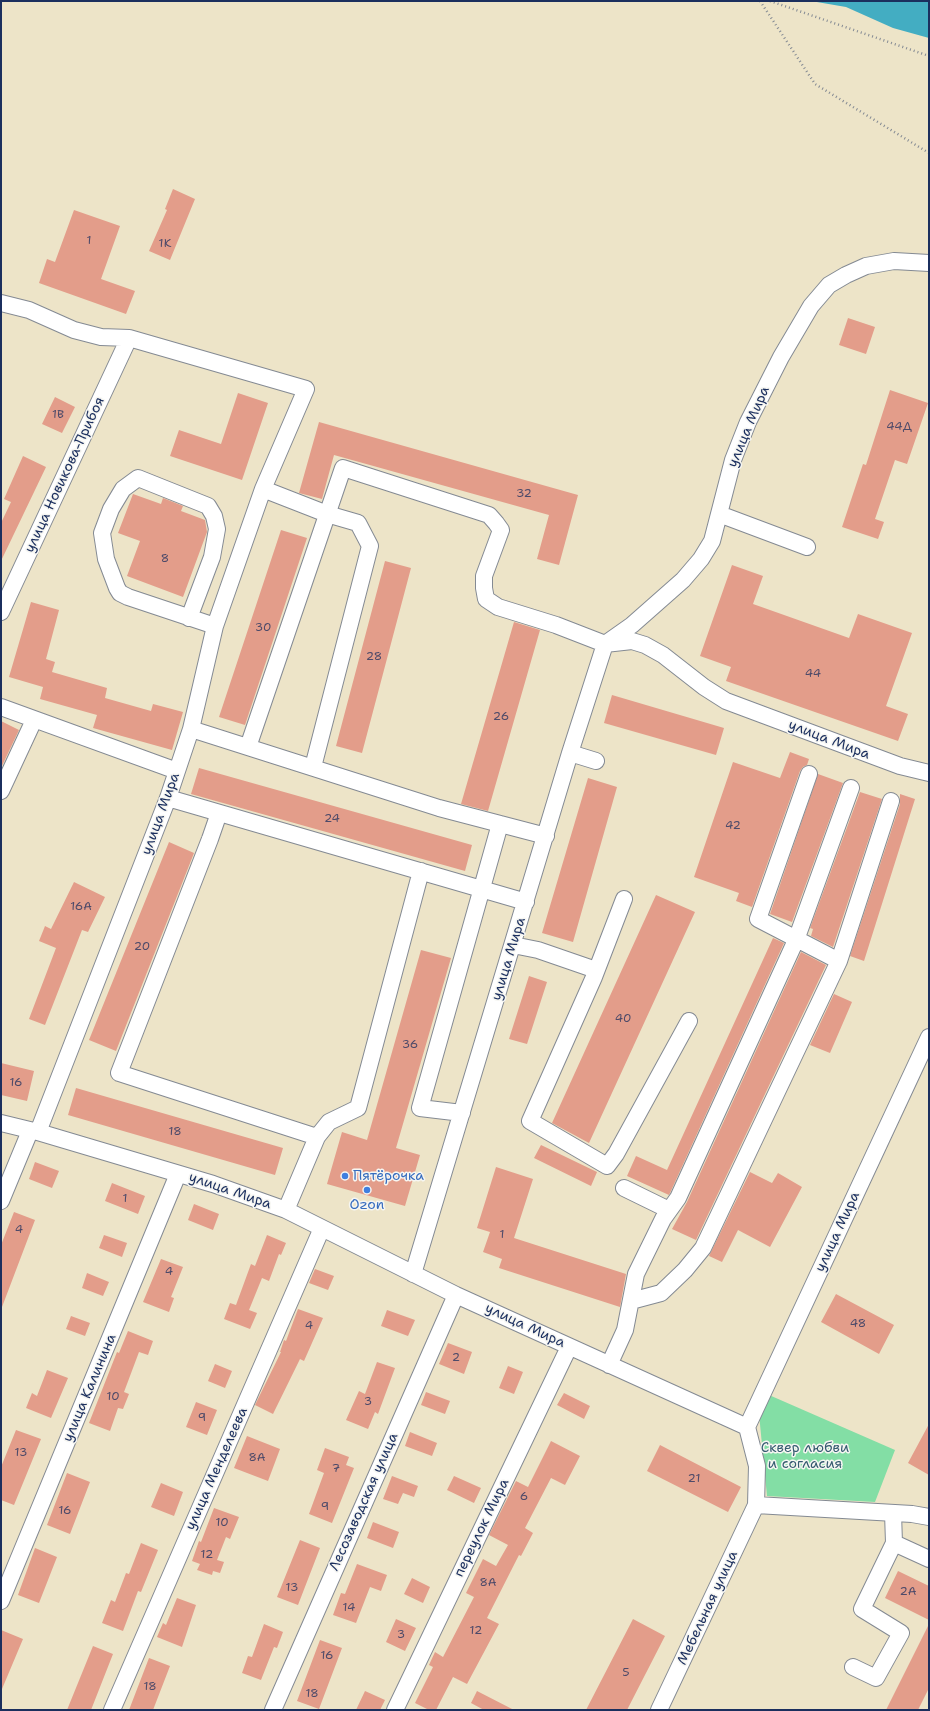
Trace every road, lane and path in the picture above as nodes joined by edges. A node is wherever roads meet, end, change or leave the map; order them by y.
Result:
1 (760, 1) edge
2 (770, 1) edge
3 (929, 56) edge
4 (929, 153) edge
5 (929, 263) edge
6 (1, 303) edge
7 (129, 338) junction
8 (263, 489) junction
9 (327, 514) junction
10 (719, 514) junction
11 (807, 547) dead end
12 (1, 612) edge
13 (190, 618) junction
14 (215, 626) junction
15 (605, 644) junction
16 (1, 707) edge
17 (34, 720) junction
18 (191, 729) junction
19 (248, 746) junction
20 (570, 753) junction
21 (596, 761) dead end
22 (313, 767) junction
23 (177, 770) junction
24 (809, 774) dead end
25 (929, 774) edge
26 (851, 788) dead end
27 (1, 792) edge
28 (168, 798) junction
29 (891, 801) dead end
30 (219, 813) junction
31 (500, 824) junction
32 (546, 836) junction
33 (421, 871) junction
34 (482, 888) junction
35 (624, 899) dead end
36 (526, 902) junction
37 (796, 940) junction
38 (513, 945) junction
39 (839, 961) junction
40 (596, 970) junction
41 (689, 1021) dead end
42 (929, 1037) edge
43 (462, 1113) junction
44 (1, 1123) edge
45 (34, 1132) junction
46 (317, 1137) junction
47 (178, 1174) junction
48 (624, 1188) dead end
49 (1, 1201) edge
50 (286, 1210) junction
51 (669, 1210) junction
52 (322, 1228) junction
53 (413, 1274) junction
54 (456, 1295) junction
55 (631, 1301) junction
56 (569, 1346) junction
57 (609, 1365) junction
58 (747, 1427) junction
59 (756, 1505) junction
60 (893, 1513) junction
61 (929, 1517) edge
62 (894, 1542) junction
63 (929, 1559) edge
64 (1, 1601) edge
65 (853, 1667) dead end
66 (112, 1710) edge
67 (273, 1710) edge
68 (395, 1710) edge
69 (659, 1710) edge

1 - 4 path
2 - 3 path
5 - 10 street, улица Мира
6 - 7 street
7 - 8 street, улица Мира
7 - 12 street, улица Новикова-Прибоя
8 - 9 street
8 - 14 street, улица Мира
9 - 15 street
9 - 19 street
9 - 22 street
10 - 11 street
10 - 15 street, улица Мира
13 - 13 street
13 - 14 street
14 - 18 street, улица Мира
15 - 20 street, улица Мира
15 - 25 street, улица Мира
16 - 17 street
17 - 23 street
17 - 27 street
18 - 19 street
18 - 23 street, улица Мира
19 - 22 street
20 - 21 street
20 - 32 street, улица Мира
22 - 31 street
23 - 28 street, улица Мира
24 - 37 street
26 - 37 street
28 - 30 street
28 - 45 street, улица Мира
29 - 39 street
30 - 33 street
30 - 46 street
31 - 32 street
31 - 34 street
32 - 36 street, улица Мира
33 - 34 street
33 - 46 street
34 - 36 street
34 - 43 street
35 - 40 street
36 - 38 street, улица Мира
37 - 39 street
37 - 51 street
38 - 40 street
38 - 43 street, улица Мира
39 - 55 street
40 - 41 street
42 - 58 street, улица Мира
43 - 53 street, улица Мира
44 - 45 street, улица Мира
45 - 47 street, улица Мира
45 - 49 street
46 - 50 street
47 - 50 street, улица Мира
47 - 64 street, улица Калинина
48 - 51 street
50 - 52 street, улица Мира
51 - 55 street
52 - 53 street, улица Мира
52 - 66 street, улица Менделеева
53 - 54 street, улица Мира
54 - 56 street, улица Мира
54 - 67 street, Лесозаводская улица
55 - 57 street
56 - 57 street, улица Мира
56 - 68 street, переулок Мира
57 - 58 street, улица Мира
58 - 59 street
59 - 60 street
59 - 69 street, Мебельная улица
60 - 61 street
60 - 62 street
62 - 63 street
62 - 65 street

